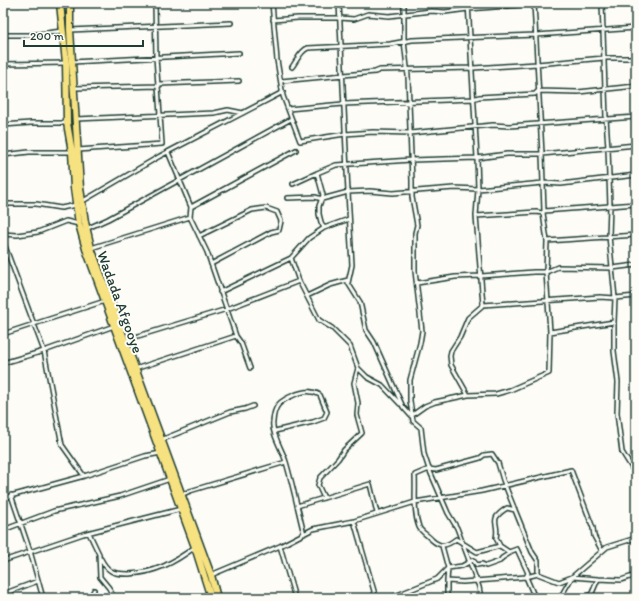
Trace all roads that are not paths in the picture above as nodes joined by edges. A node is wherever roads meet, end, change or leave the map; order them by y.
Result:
1 (72, 3) edge
2 (155, 3) edge
3 (272, 3) edge
4 (339, 3) edge
5 (404, 3) edge
6 (468, 3) edge
7 (574, 3) edge
8 (602, 3) edge
9 (60, 4) edge
10 (534, 4) edge
11 (468, 9) junction
12 (404, 14) junction
13 (340, 18) junction
14 (273, 20) junction
15 (231, 23) dead end
16 (156, 26) junction
17 (636, 28) edge
18 (67, 30) junction
19 (603, 30) junction
20 (3, 35) edge
21 (536, 35) junction
22 (470, 38) junction
23 (404, 42) junction
24 (342, 47) junction
25 (239, 53) dead end
26 (156, 57) junction
27 (604, 58) junction
28 (636, 58) edge
29 (69, 62) junction
30 (3, 64) edge
31 (537, 64) junction
32 (292, 67) dead end
33 (473, 68) junction
34 (407, 71) junction
35 (342, 76) junction
36 (239, 81) dead end
37 (281, 81) junction
38 (159, 85) junction
39 (636, 86) edge
40 (74, 88) junction
41 (605, 90) junction
42 (538, 91) junction
43 (283, 92) junction
44 (473, 99) junction
45 (409, 101) junction
46 (343, 104) junction
47 (288, 109) junction
48 (243, 113) junction
49 (159, 116) junction
50 (636, 117) edge
51 (606, 118) junction
52 (76, 119) junction
53 (291, 119) junction
54 (67, 123) junction
55 (540, 123) junction
56 (3, 125) edge
57 (475, 127) junction
58 (410, 132) junction
59 (345, 134) junction
60 (636, 145) edge
61 (608, 148) junction
62 (296, 150) dead end
63 (75, 151) junction
64 (168, 152) junction
65 (542, 154) junction
66 (3, 155) edge
67 (477, 158) junction
68 (411, 160) junction
69 (346, 164) junction
70 (317, 173) junction
71 (636, 175) edge
72 (609, 178) junction
73 (180, 179) junction
74 (543, 183) junction
75 (292, 184) dead end
76 (478, 189) junction
77 (412, 190) junction
78 (348, 192) junction
79 (287, 198) dead end
80 (322, 199) junction
81 (3, 204) edge
82 (79, 204) junction
83 (636, 204) edge
84 (610, 206) junction
85 (191, 207) junction
86 (543, 212) junction
87 (476, 216) junction
88 (190, 217) junction
89 (349, 219) junction
90 (79, 224) junction
91 (324, 228) junction
92 (86, 229) junction
93 (3, 234) edge
94 (636, 235) edge
95 (199, 236) junction
96 (609, 236) junction
97 (547, 241) junction
98 (3, 243) edge
99 (91, 248) junction
100 (291, 258) junction
101 (211, 264) junction
102 (636, 265) edge
103 (612, 268) junction
104 (546, 272) junction
105 (481, 276) junction
106 (348, 280) junction
107 (299, 281) junction
108 (417, 283) junction
109 (220, 292) junction
110 (307, 296) junction
111 (636, 296) edge
112 (615, 298) junction
113 (548, 300) junction
114 (105, 301) junction
115 (483, 305) junction
116 (227, 309) junction
117 (614, 322) junction
118 (34, 324) junction
119 (114, 326) junction
120 (550, 332) junction
121 (3, 334) edge
122 (236, 336) junction
123 (125, 340) junction
124 (44, 351) junction
125 (3, 363) edge
126 (250, 368) dead end
127 (358, 368) junction
128 (135, 370) junction
129 (468, 395) junction
130 (253, 406) dead end
131 (403, 406) junction
132 (411, 416) junction
133 (275, 431) junction
134 (161, 440) junction
135 (161, 453) junction
136 (286, 462) junction
137 (429, 470) junction
138 (84, 476) junction
139 (636, 477) edge
140 (170, 479) junction
141 (505, 486) junction
142 (11, 495) junction
143 (181, 495) junction
144 (3, 498) edge
145 (324, 498) junction
146 (442, 498) junction
147 (415, 502) junction
148 (297, 506) junction
149 (181, 509) junction
150 (515, 510) junction
151 (378, 513) junction
152 (354, 521) junction
153 (21, 524) junction
154 (3, 530) edge
155 (89, 533) junction
156 (304, 534) junction
157 (636, 538) edge
158 (462, 543) junction
159 (280, 546) junction
160 (442, 546) junction
161 (500, 546) junction
162 (195, 547) junction
163 (517, 549) junction
164 (30, 551) junction
165 (602, 551) junction
166 (100, 559) junction
167 (3, 561) edge
168 (469, 562) junction
169 (448, 568) junction
170 (538, 574) junction
171 (636, 575) edge
172 (211, 576) junction
173 (526, 577) junction
174 (572, 577) junction
175 (598, 579) junction
176 (38, 581) junction
177 (447, 581) junction
178 (476, 581) junction
179 (94, 590) dead end
180 (3, 594) edge
181 (43, 598) edge
182 (92, 598) edge
183 (114, 598) edge
184 (211, 598) edge
185 (217, 598) edge
186 (295, 598) edge
187 (376, 598) edge
188 (390, 598) edge
189 (447, 598) edge
190 (481, 598) edge
191 (536, 598) edge
192 (560, 598) edge
193 (587, 598) edge

1 - 9 street
1 - 18 highway, Wadada Afgooye
2 - 16 street
3 - 14 street
4 - 13 street
5 - 12 street
6 - 11 street
7 - 10 street
8 - 19 street
9 - 18 highway, Wadada Afgooye
10 - 11 street
10 - 21 street
11 - 12 street
11 - 22 street
12 - 13 street
12 - 23 street
13 - 14 street
13 - 24 street
14 - 37 street
15 - 16 street
16 - 18 street
16 - 26 street
17 - 19 street
18 - 20 street
18 - 29 highway, Wadada Afgooye
19 - 21 street
19 - 27 street
21 - 22 street
21 - 31 street
22 - 23 street
22 - 33 street
23 - 24 street
23 - 34 street
24 - 32 street
24 - 35 street
25 - 26 street
26 - 29 street
26 - 38 street
27 - 28 street
27 - 31 street
27 - 41 street
29 - 30 street
29 - 40 highway, Wadada Afgooye
29 - 54 highway, Wadada Afgooye
31 - 33 street
31 - 42 street
33 - 34 street
33 - 44 street
34 - 35 street
34 - 45 street
35 - 37 street
35 - 46 street
36 - 38 street
37 - 43 street
38 - 40 street
38 - 49 street
39 - 41 street
40 - 52 highway, Wadada Afgooye
41 - 42 street
41 - 51 street
42 - 44 street
42 - 55 street
43 - 47 street
43 - 48 street
44 - 45 street
44 - 57 street
45 - 46 street
45 - 58 street
46 - 47 street
46 - 59 street
47 - 53 street
48 - 49 street
48 - 64 street
49 - 52 street
49 - 63 street
50 - 51 street
51 - 55 street
51 - 61 street
52 - 63 highway, Wadada Afgooye
53 - 59 street
53 - 73 street
54 - 56 street
54 - 63 highway, Wadada Afgooye
55 - 57 street
55 - 65 street
57 - 58 street
57 - 67 street
58 - 59 street
58 - 68 street
59 - 69 street
60 - 61 street
61 - 65 street
61 - 72 street
62 - 85 street
63 - 66 street
63 - 82 highway, Wadada Afgooye
64 - 73 street
64 - 82 street
65 - 67 street
65 - 74 street
67 - 68 street
67 - 76 street
68 - 69 street
68 - 77 street
69 - 70 street
69 - 78 street
70 - 75 street
70 - 80 street
71 - 72 street
72 - 74 street
72 - 84 street
73 - 85 street
73 - 92 street
74 - 76 street
74 - 86 street
76 - 77 street
76 - 87 street
77 - 78 street
77 - 108 street
78 - 80 street
78 - 89 street
79 - 80 street
80 - 91 street
81 - 82 street
82 - 90 highway, Wadada Afgooye
82 - 92 highway, Wadada Afgooye
83 - 84 street
84 - 86 street
84 - 96 street
85 - 88 street
86 - 87 street
86 - 97 street
87 - 105 street
88 - 95 street
88 - 99 street
89 - 91 street
89 - 106 street
90 - 93 street
90 - 114 highway, Wadada Afgooye
91 - 100 street
92 - 99 highway, Wadada Afgooye
94 - 96 street
95 - 101 street
95 - 101 street
96 - 97 street
96 - 103 street
97 - 104 street
98 - 118 street
99 - 123 highway, Wadada Afgooye
100 - 107 street
100 - 109 street
101 - 109 street
102 - 103 street
103 - 104 street
103 - 112 street
104 - 105 street
104 - 113 street
105 - 108 street
105 - 115 street
106 - 110 street
106 - 131 street
107 - 110 street
107 - 116 street
108 - 132 street
109 - 116 street
110 - 127 street
111 - 112 street
112 - 113 street
112 - 117 street
113 - 115 street
113 - 120 street
114 - 118 street
114 - 119 highway, Wadada Afgooye
115 - 129 street
116 - 122 street
116 - 123 street
117 - 120 street
117 - 139 street
118 - 121 street
118 - 124 street
119 - 124 street
119 - 135 highway, Wadada Afgooye
120 - 129 street
122 - 126 street
122 - 128 street
123 - 128 highway, Wadada Afgooye
124 - 125 street
124 - 138 street
127 - 131 street
127 - 145 street
128 - 134 highway, Wadada Afgooye
129 - 132 street
130 - 134 street
131 - 132 street
132 - 137 street
133 - 133 street
133 - 136 street
134 - 143 highway, Wadada Afgooye
135 - 138 street
135 - 140 highway, Wadada Afgooye
136 - 143 street
136 - 148 street
137 - 141 street
137 - 146 street
137 - 147 street
138 - 142 street
140 - 149 highway, Wadada Afgooye
140 - 153 street
141 - 146 street
141 - 150 street
141 - 165 street
142 - 144 street
142 - 153 street
143 - 172 highway, Wadada Afgooye
145 - 148 street
145 - 151 street
146 - 147 street
146 - 158 street
147 - 151 street
147 - 160 street
148 - 156 street
149 - 155 street
149 - 162 highway, Wadada Afgooye
150 - 161 street
150 - 170 street
151 - 152 street
152 - 156 street
152 - 187 street
153 - 154 street
153 - 164 street
155 - 164 street
155 - 166 street
156 - 159 street
157 - 165 street
158 - 160 street
158 - 161 street
158 - 168 street
159 - 172 street
159 - 186 street
160 - 169 street
161 - 163 street
162 - 166 street
162 - 184 highway, Wadada Afgooye
163 - 168 street
163 - 173 street
164 - 167 street
164 - 176 street
165 - 174 street
166 - 183 street
168 - 169 street
168 - 178 street
169 - 177 street
169 - 188 street
170 - 173 street
170 - 174 street
171 - 175 street
172 - 185 highway, Wadada Afgooye
173 - 178 street
173 - 191 street
174 - 175 street
174 - 192 street
175 - 193 street
176 - 180 street
176 - 181 street
177 - 178 street
177 - 189 street
178 - 190 street
179 - 182 street

